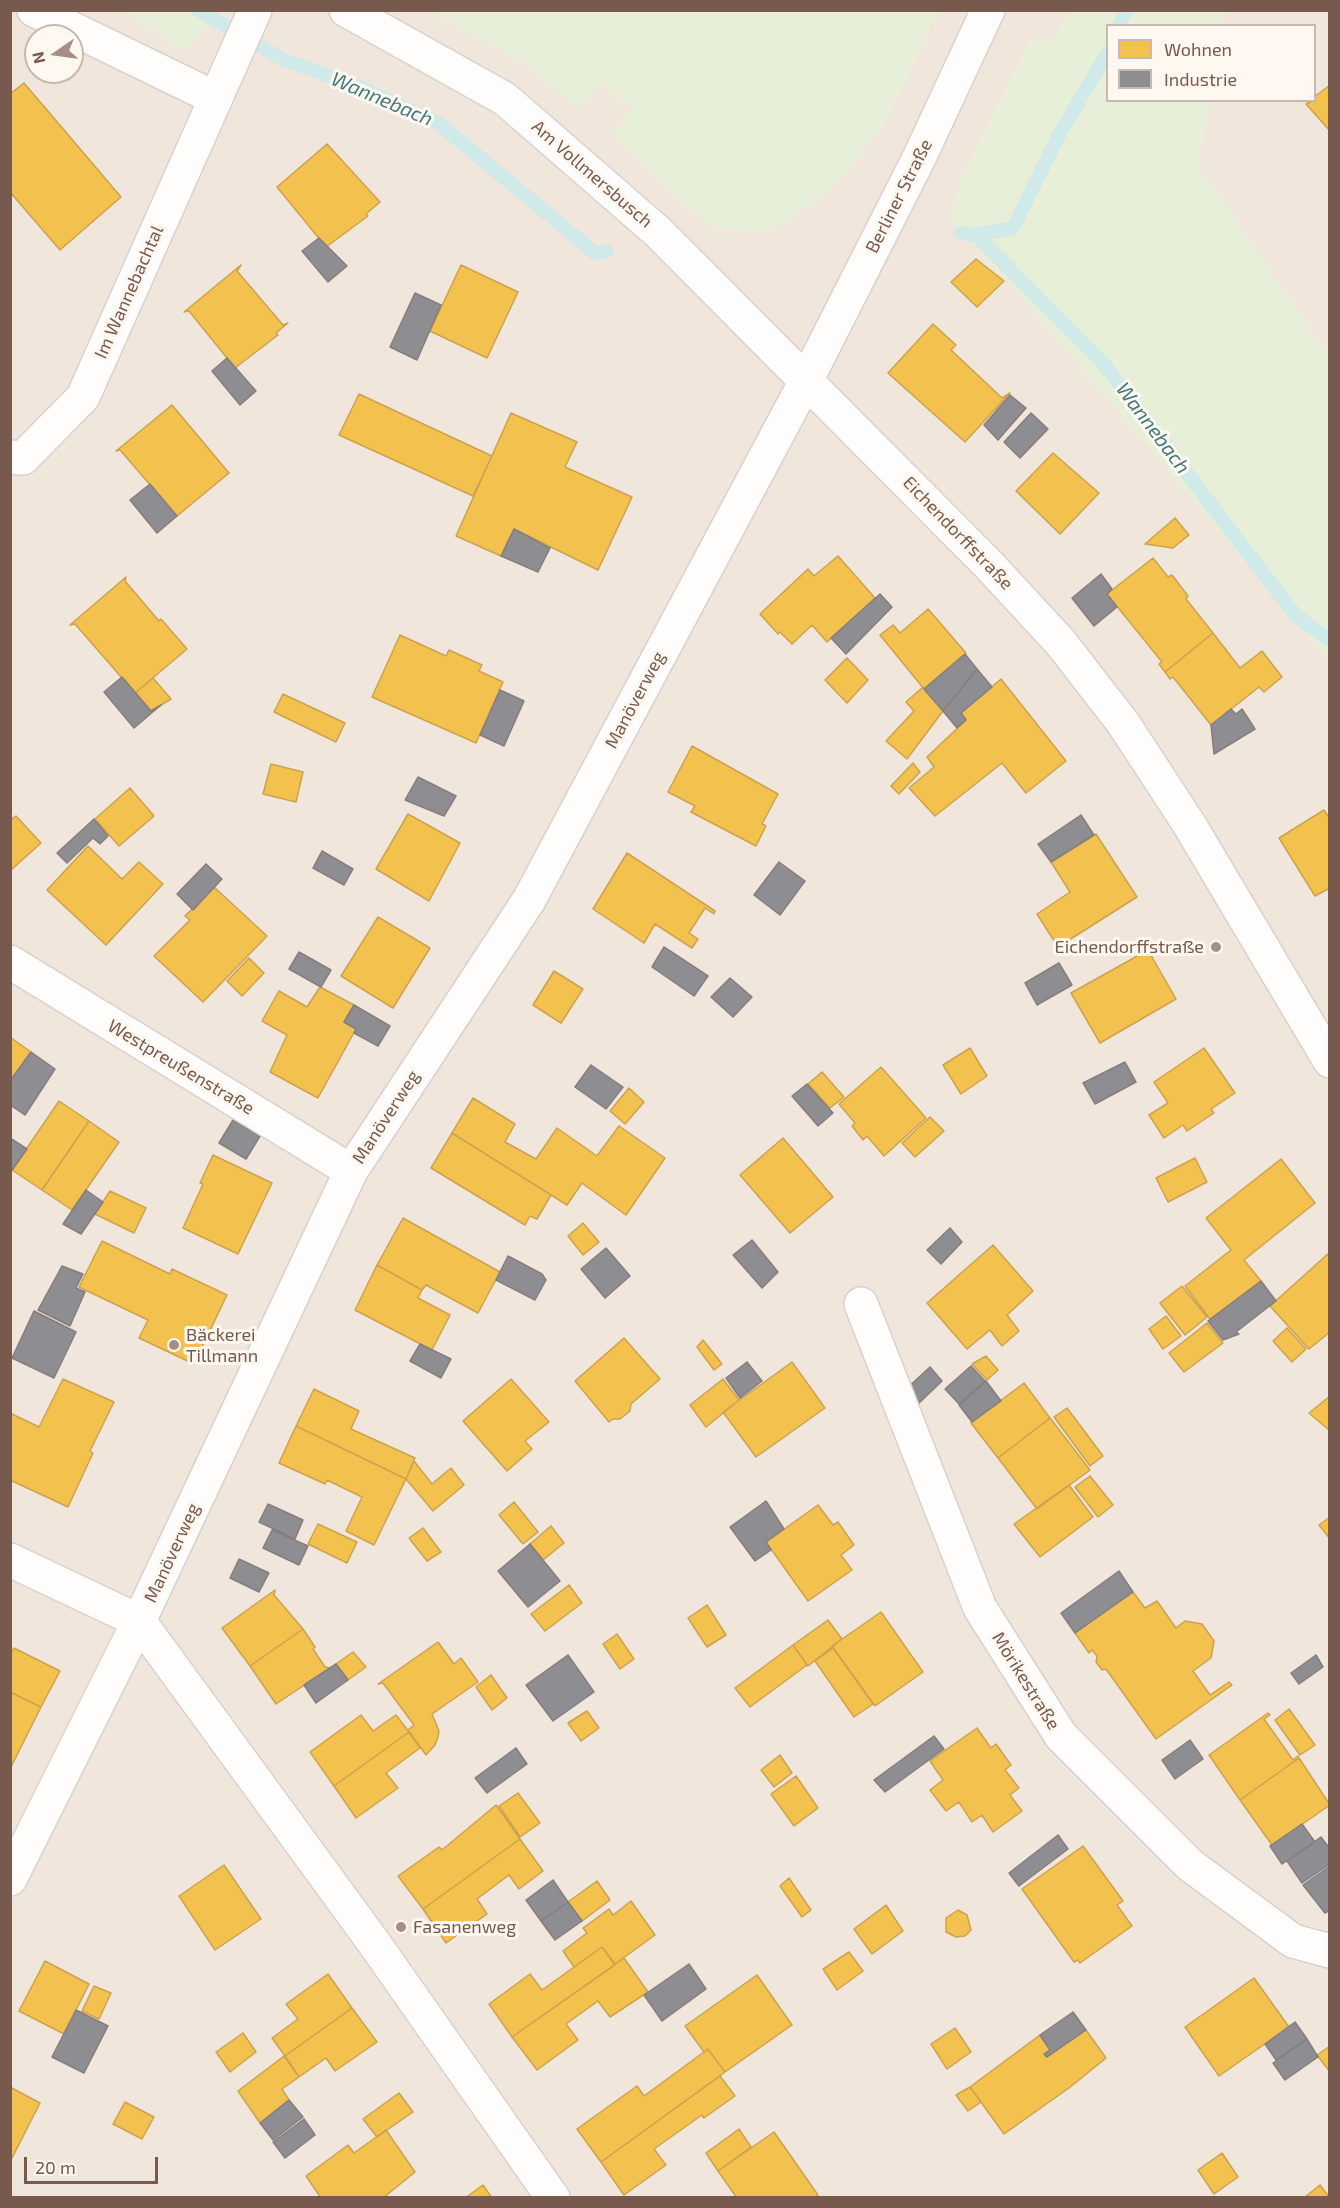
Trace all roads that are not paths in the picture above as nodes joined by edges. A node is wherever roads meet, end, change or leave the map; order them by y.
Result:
1 (34, 10) edge
2 (255, 10) edge
3 (346, 10) edge
4 (988, 10) edge
5 (215, 98) junction
6 (807, 379) junction
7 (10, 457) edge
8 (10, 962) edge
9 (1329, 1061) edge
10 (351, 1171) junction
11 (861, 1304) dead end
12 (10, 1560) edge
13 (139, 1621) junction
14 (10, 1879) edge
15 (1329, 1951) edge
16 (553, 2198) edge

1 - 5 street
2 - 5 street, Im Wannebachtal
3 - 6 street, Am Vollmersbusch
4 - 6 street, Berliner Straße
5 - 7 street, Im Wannebachtal
6 - 9 street, Eichendorffstraße
6 - 10 street, Manöverweg
8 - 10 street, Westpreußenstraße
10 - 13 street, Manöverweg
11 - 15 street, Mörikestraße
12 - 13 street
13 - 14 street, Manöverweg
13 - 16 street

